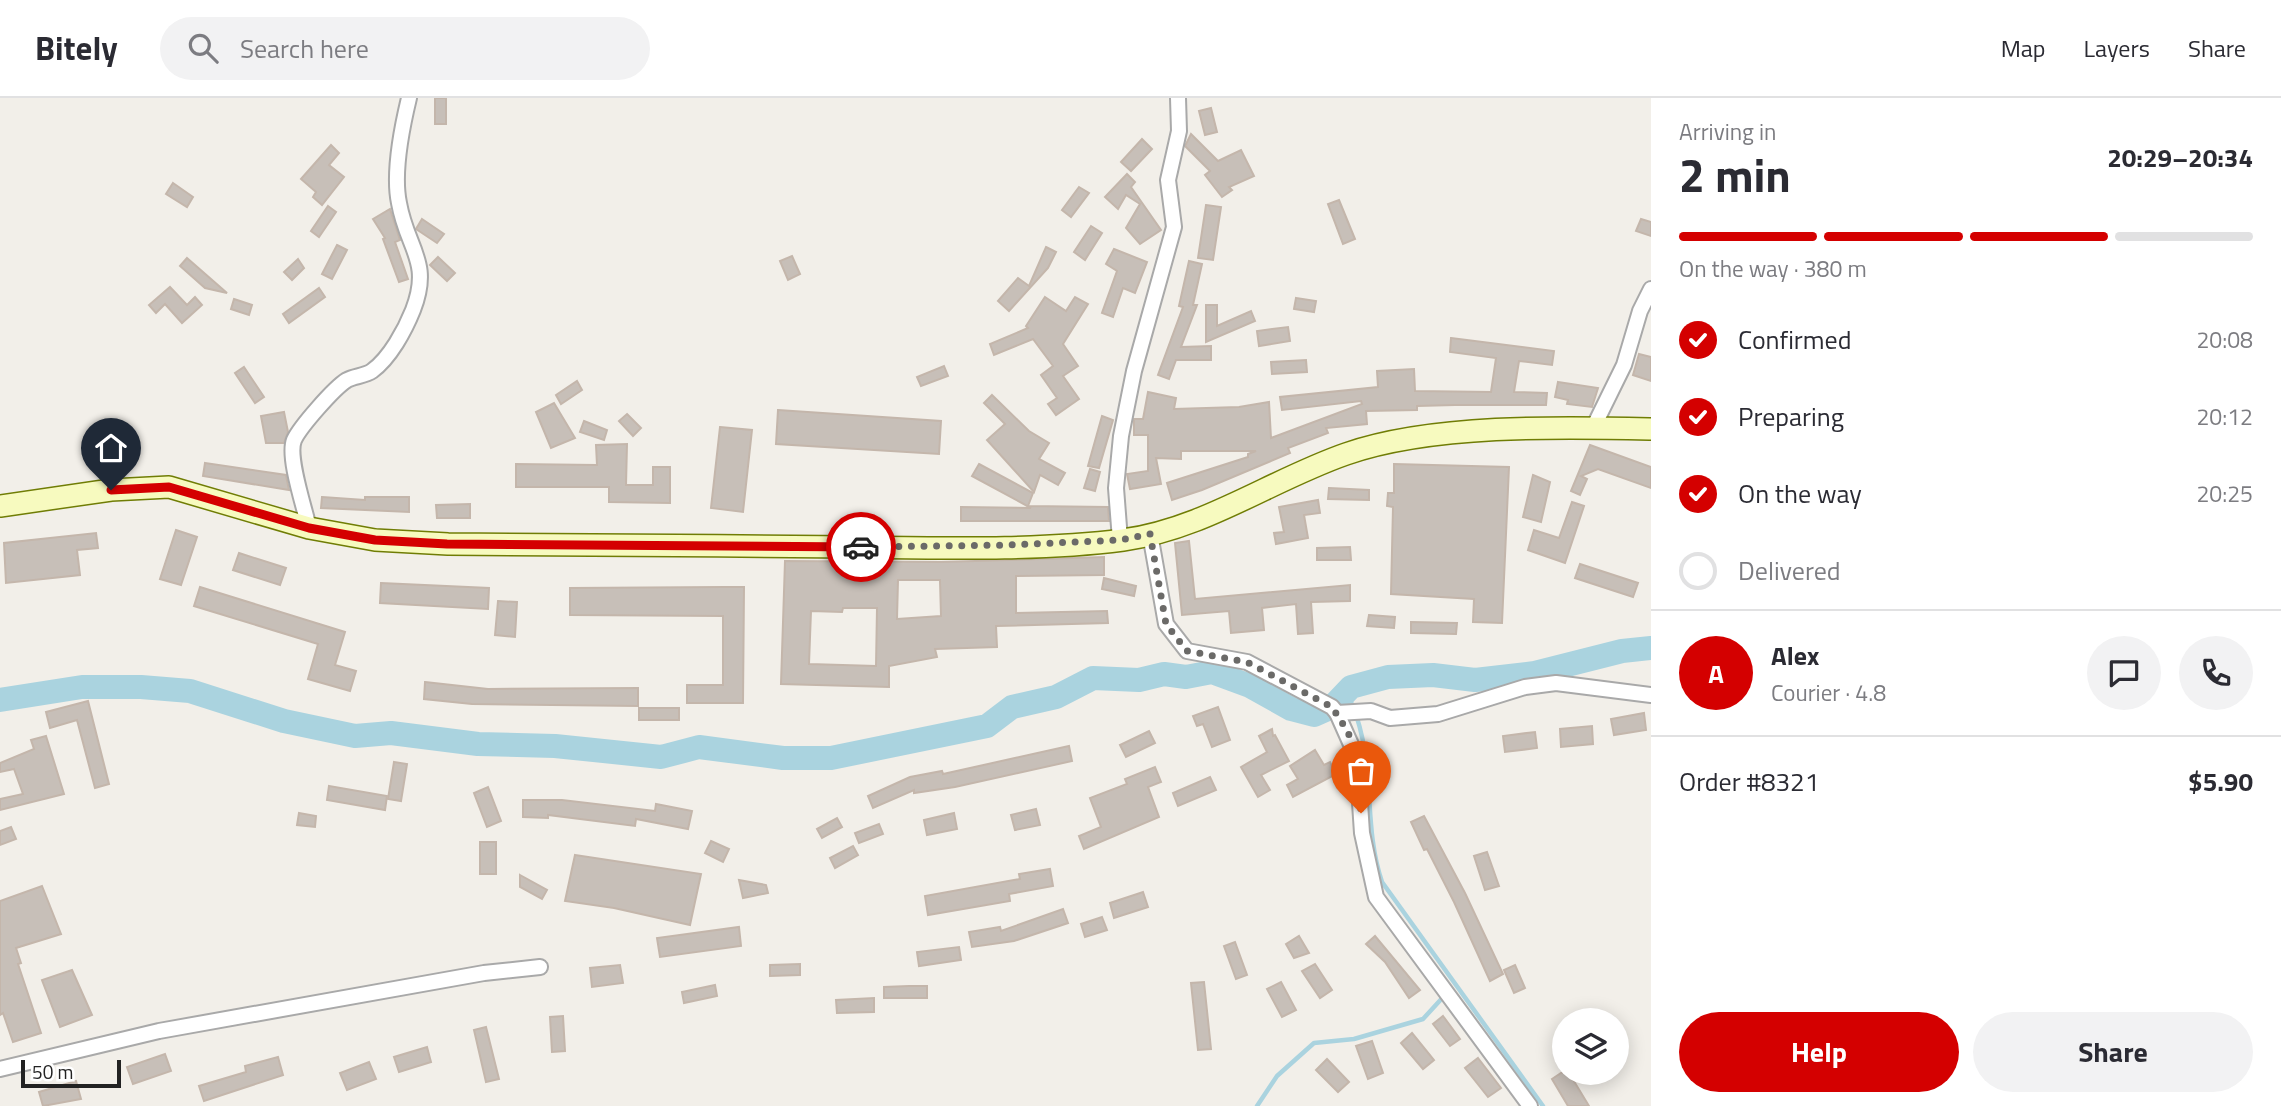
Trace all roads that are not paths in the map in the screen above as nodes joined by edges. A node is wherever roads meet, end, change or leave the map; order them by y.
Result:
1 (409, 98) edge
2 (1178, 98) edge
3 (1651, 289) edge
4 (1593, 428) junction
5 (1651, 429) edge
6 (0, 506) edge
7 (309, 528) junction
8 (1135, 537) junction
9 (1651, 695) edge
10 (1337, 713) junction
11 (540, 967) dead end
12 (0, 1069) edge
13 (1530, 1106) edge

1 - 7 street
2 - 8 street
3 - 4 street
4 - 5 street
4 - 8 street
6 - 7 street
7 - 8 street
8 - 10 street
9 - 10 street
10 - 13 street
11 - 12 street

